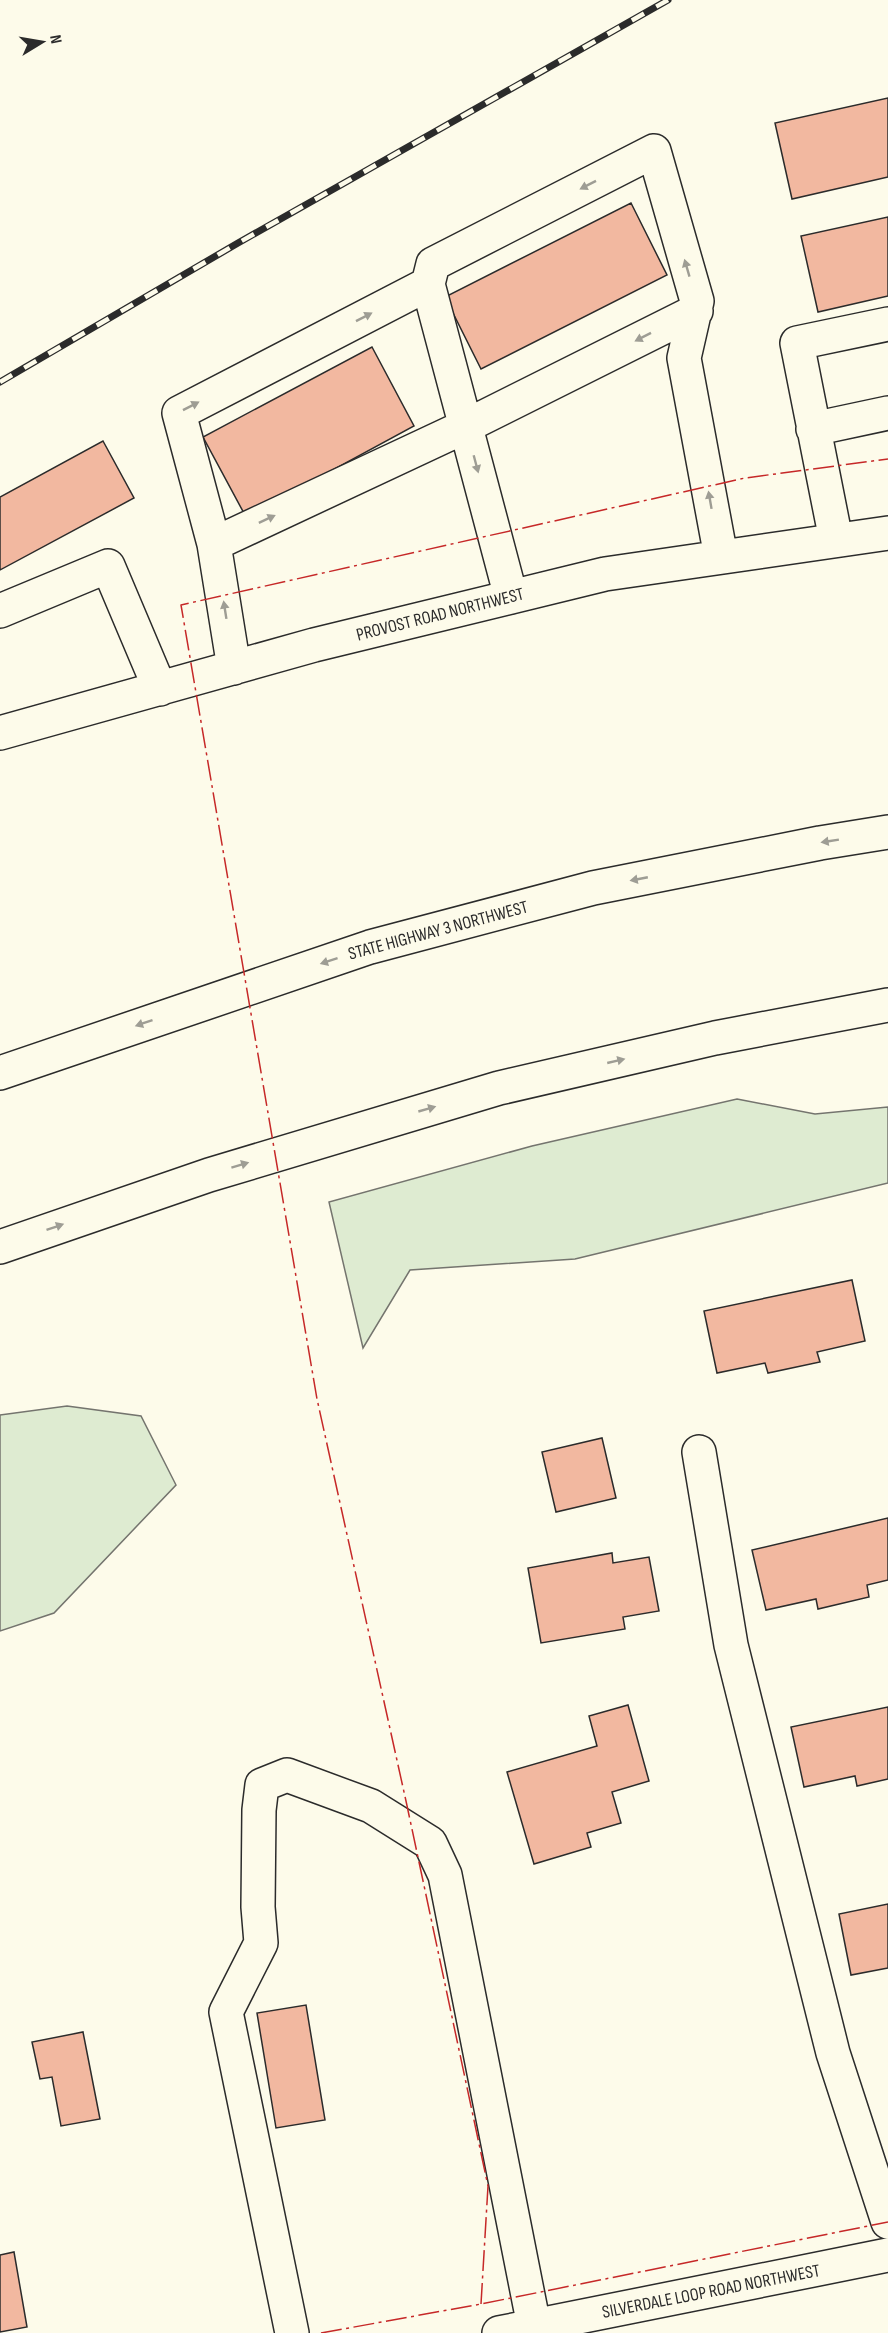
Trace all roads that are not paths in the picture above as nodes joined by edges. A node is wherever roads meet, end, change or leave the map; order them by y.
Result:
1 (428, 284) junction
2 (696, 310) junction
3 (888, 324) edge
4 (888, 413) edge
5 (466, 426) junction
6 (813, 429) junction
7 (888, 533) edge
8 (837, 540) junction
9 (214, 544) junction
10 (720, 557) junction
11 (511, 597) junction
12 (0, 611) edge
13 (234, 668) junction
14 (160, 689) junction
15 (0, 733) edge
16 (888, 832) edge
17 (888, 1005) edge
18 (0, 1073) edge
19 (0, 1247) edge
20 (699, 1452) dead end
21 (888, 2222) edge
22 (888, 2255) edge
23 (534, 2326) junction
24 (292, 2333) edge
25 (499, 2333) edge

2 -> 1 main road
1 - 5 main road
9 -> 1 main road
2 -> 5 main road
10 -> 2 main road
3 - 6 main road
4 - 6 main road
9 -> 5 main road
5 -> 11 main road
6 - 8 main road
7 - 8 main road, PROVOST ROAD NORTHWEST
8 - 10 main road, PROVOST ROAD NORTHWEST
13 -> 9 main road
10 - 11 main road, PROVOST ROAD NORTHWEST
11 - 13 main road, PROVOST ROAD NORTHWEST
12 - 14 main road
13 - 14 main road, PROVOST ROAD NORTHWEST
14 - 15 main road, PROVOST ROAD NORTHWEST
16 -> 18 main road, STATE HIGHWAY 3 NORTHWEST
19 -> 17 main road
20 - 21 main road
22 - 23 main road, SILVERDALE LOOP ROAD NORTHWEST
23 - 24 main road
23 - 25 main road, SILVERDALE LOOP ROAD NORTHWEST

